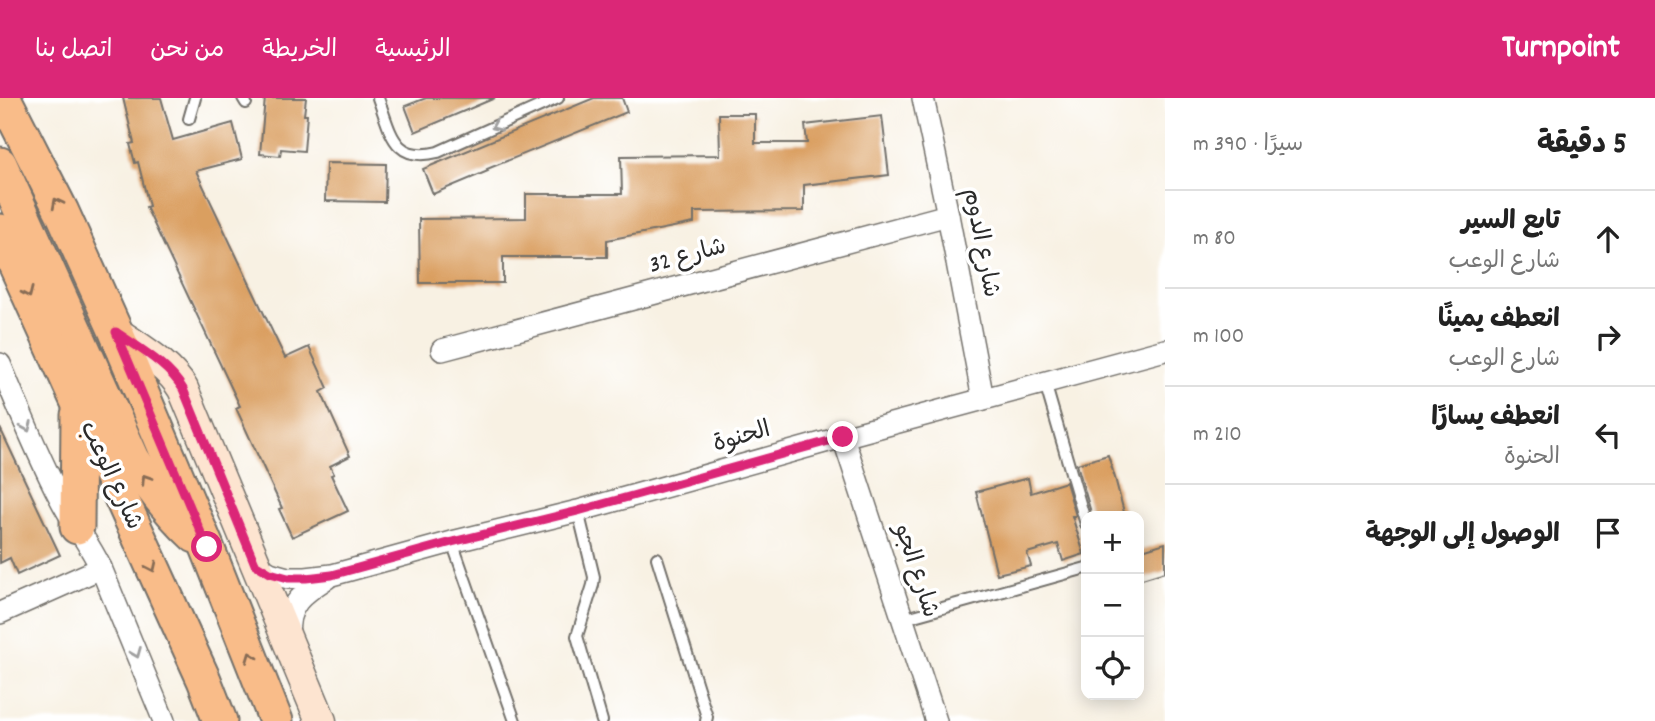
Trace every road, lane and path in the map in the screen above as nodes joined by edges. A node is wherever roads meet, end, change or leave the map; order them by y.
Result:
1 (4, 98) edge
2 (195, 98) edge
3 (378, 98) edge
4 (558, 98) edge
5 (923, 98) edge
6 (189, 119) dead end
7 (0, 164) edge
8 (948, 215) junction
9 (0, 230) edge
10 (116, 332) junction
11 (442, 350) dead end
12 (1165, 350) edge
13 (0, 364) edge
14 (1045, 383) junction
15 (983, 399) junction
16 (78, 406) junction
17 (843, 437) junction
18 (578, 511) junction
19 (1082, 511) edge
20 (77, 527) junction
21 (452, 542) junction
22 (207, 547) junction
23 (657, 558) dead end
24 (255, 564) junction
25 (101, 568) junction
26 (1081, 570) edge
27 (332, 575) junction
28 (0, 613) edge
29 (902, 619) junction
30 (290, 643) junction
31 (164, 721) edge
32 (220, 721) edge
33 (276, 721) edge
34 (321, 721) edge
35 (515, 721) edge
36 (602, 721) edge
37 (706, 721) edge
38 (936, 721) edge

10 -> 1 main road
2 - 6 lane
4 -> 3 lane
5 - 8 street, شارع الدوم
22 -> 7 main road
8 - 11 street, شارع 32
8 - 15 street, شارع الدوم
9 -> 16 main road, شارع الوعب
10 - 22 main road
10 - 24 street
12 - 14 street, الحنوة
13 -> 20 street, شارع الوعب
14 - 15 street, الحنوة
14 - 19 lane
15 - 17 street, الحنوة
16 - 20 main road
16 -> 32 main road, شارع الوعب
17 - 18 street, الحنوة
17 - 29 street, شارع الجو
18 - 21 street, الحنوة
18 - 36 lane
20 - 25 street, شارع الوعب
21 - 27 street, الحنوة
21 - 35 lane
33 -> 22 main road
23 - 37 lane
24 - 27 street, الحنوة
24 - 30 street
25 - 28 street
25 -> 31 street, شارع الوعب
26 - 29 lane
27 - 30 street, الحنوة
29 - 38 street, شارع الجو
30 - 34 street

